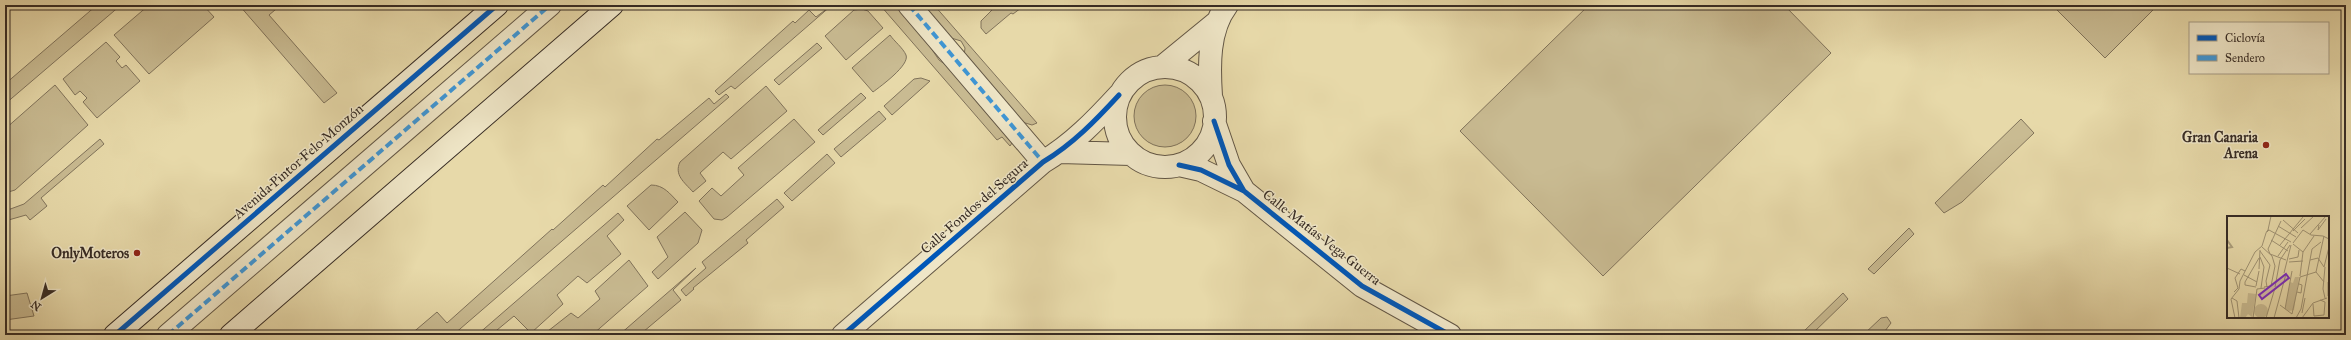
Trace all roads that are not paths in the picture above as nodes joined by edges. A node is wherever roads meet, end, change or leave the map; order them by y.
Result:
1 (497, 5) edge
2 (550, 5) edge
3 (612, 5) edge
4 (909, 5) edge
5 (1222, 13) edge
6 (1162, 67) junction
7 (1119, 95) junction
8 (1211, 96) junction
9 (1214, 121) junction
10 (1131, 154) junction
11 (1052, 157) junction
12 (1179, 165) junction
13 (1244, 191) junction
14 (115, 335) edge
15 (168, 335) edge
16 (231, 335) edge
17 (843, 335) edge
18 (1450, 335) edge

1 - 14 street, Avenida Pintor Felo Monzón
2 - 15 street
3 - 16 street
4 - 11 street
5 - 6 street
5 - 8 street
6 - 7 street
6 - 8 street
7 - 10 street
7 - 11 street, Calle Fondos del Segura
8 - 9 street
9 - 12 street
9 - 13 street, Calle Matías Vega Guerra
10 - 11 street
10 - 12 street
11 - 17 street, Calle Fondos del Segura
12 - 13 street, Calle Matías Vega Guerra
13 - 18 street, Calle Matías Vega Guerra

